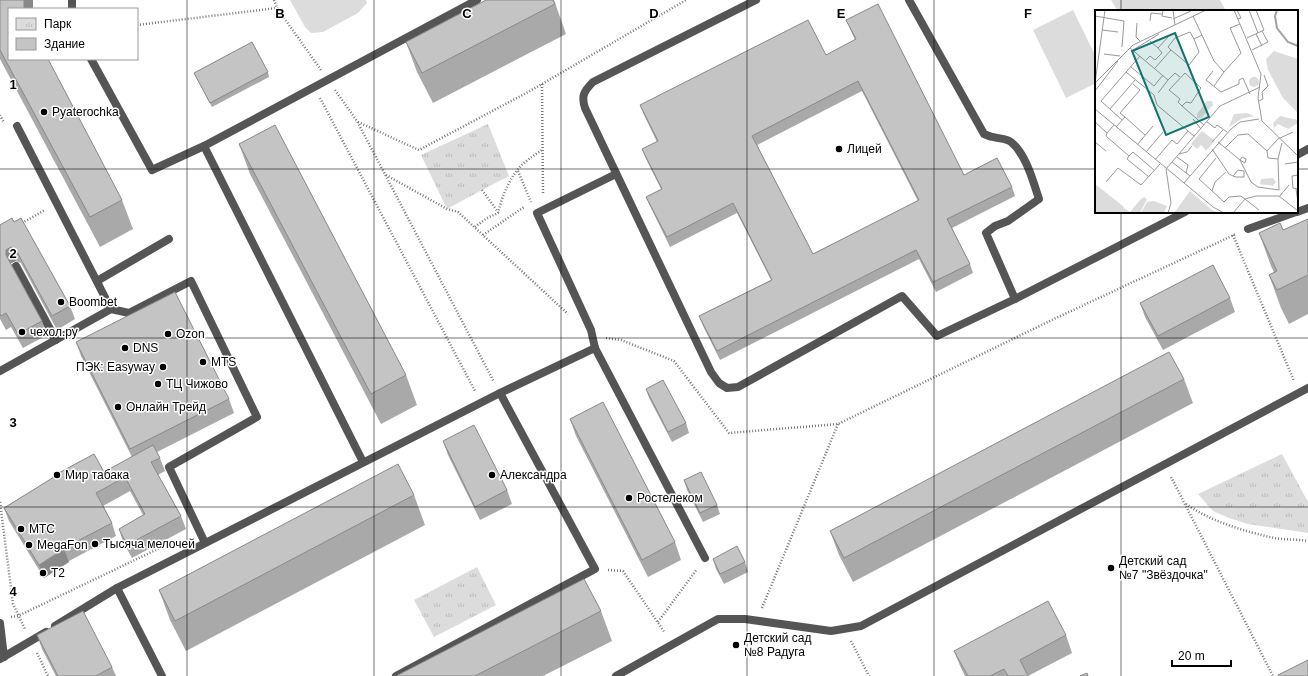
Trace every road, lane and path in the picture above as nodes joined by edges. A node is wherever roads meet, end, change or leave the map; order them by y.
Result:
1 (274, 0) edge
2 (477, 0) edge
3 (686, 0) edge
4 (756, 0) edge
5 (909, 0) edge
6 (277, 8) junction
7 (138, 26) edge
8 (92, 60) edge
9 (328, 80) junction
10 (542, 84) junction
11 (314, 87) junction
12 (0, 114) edge
13 (357, 121) junction
14 (17, 126) dead end
15 (6, 128) dead end
16 (204, 146) junction
17 (543, 149) junction
18 (1308, 149) edge
19 (419, 150) junction
20 (1298, 154) edge
21 (421, 155) dead end
22 (518, 171) junction
23 (616, 174) junction
24 (385, 175) junction
25 (482, 190) dead end
26 (42, 203) dead end
27 (525, 207) dead end
28 (1308, 208) edge
29 (1298, 211) edge
30 (498, 213) junction
31 (1183, 213) edge
32 (1293, 213) edge
33 (20, 224) edge
34 (475, 228) junction
35 (1248, 229) dead end
36 (483, 235) junction
37 (1233, 235) dead end
38 (169, 238) dead end
39 (16, 266) edge
40 (96, 281) junction
41 (1015, 299) junction
42 (111, 309) junction
43 (569, 315) dead end
44 (56, 340) junction
45 (595, 348) junction
46 (0, 371) edge
47 (1308, 388) edge
48 (500, 393) junction
49 (1298, 393) junction
50 (477, 395) dead end
51 (838, 424) dead end
52 (363, 462) junction
53 (1165, 464) junction
54 (0, 502) edge
55 (1184, 503) junction
56 (1308, 541) edge
57 (205, 543) junction
58 (705, 558) joint
59 (595, 569) junction
60 (117, 588) junction
61 (757, 620) junction
62 (658, 622) junction
63 (0, 623) edge
64 (845, 628) junction
65 (30, 641) junction
66 (673, 644) junction
67 (2, 658) edge
68 (48, 676) edge
69 (162, 676) edge
70 (396, 676) edge
71 (616, 676) edge
72 (868, 676) edge
73 (1273, 676) edge

1 - 6 path
2 - 9 lane
3 - 10 path
4 - 23 lane
5 - 41 lane
6 - 7 path
6 - 9 path
8 - 16 lane
9 - 11 lane
9 - 13 path
10 - 17 path
10 - 19 path
11 - 16 lane
11 - 50 path
12 - 15 path
13 - 19 path
13 - 24 path
14 - 40 lane
16 - 52 lane
17 - 22 path
17 - 22 path
18 - 20 lane
19 - 21 path
22 - 30 path
23 - 41 lane
23 - 45 lane
24 - 34 path
24 - 48 path
25 - 30 path
26 - 33 path
27 - 36 path
28 - 29 lane
30 - 34 path
31 - 41 lane
32 - 35 lane
34 - 36 path
36 - 43 path
37 - 49 path
38 - 40 lane
39 - 44 lane
40 - 42 lane
42 - 44 lane
42 - 57 lane
44 - 46 lane
45 - 48 lane
45 - 58 lane
47 - 49 lane
48 - 52 lane
48 - 59 lane
49 - 53 lane
51 - 61 path
52 - 57 lane
53 - 55 path
53 - 64 lane
54 - 65 path
55 - 56 path
55 - 73 path
57 - 60 lane
58 - 62 path
59 - 62 path
59 - 70 lane
60 - 65 lane
60 - 69 lane
61 - 64 lane
61 - 66 lane
62 - 66 path
63 - 67 lane
64 - 72 path
65 - 67 lane
65 - 68 path
66 - 71 lane

